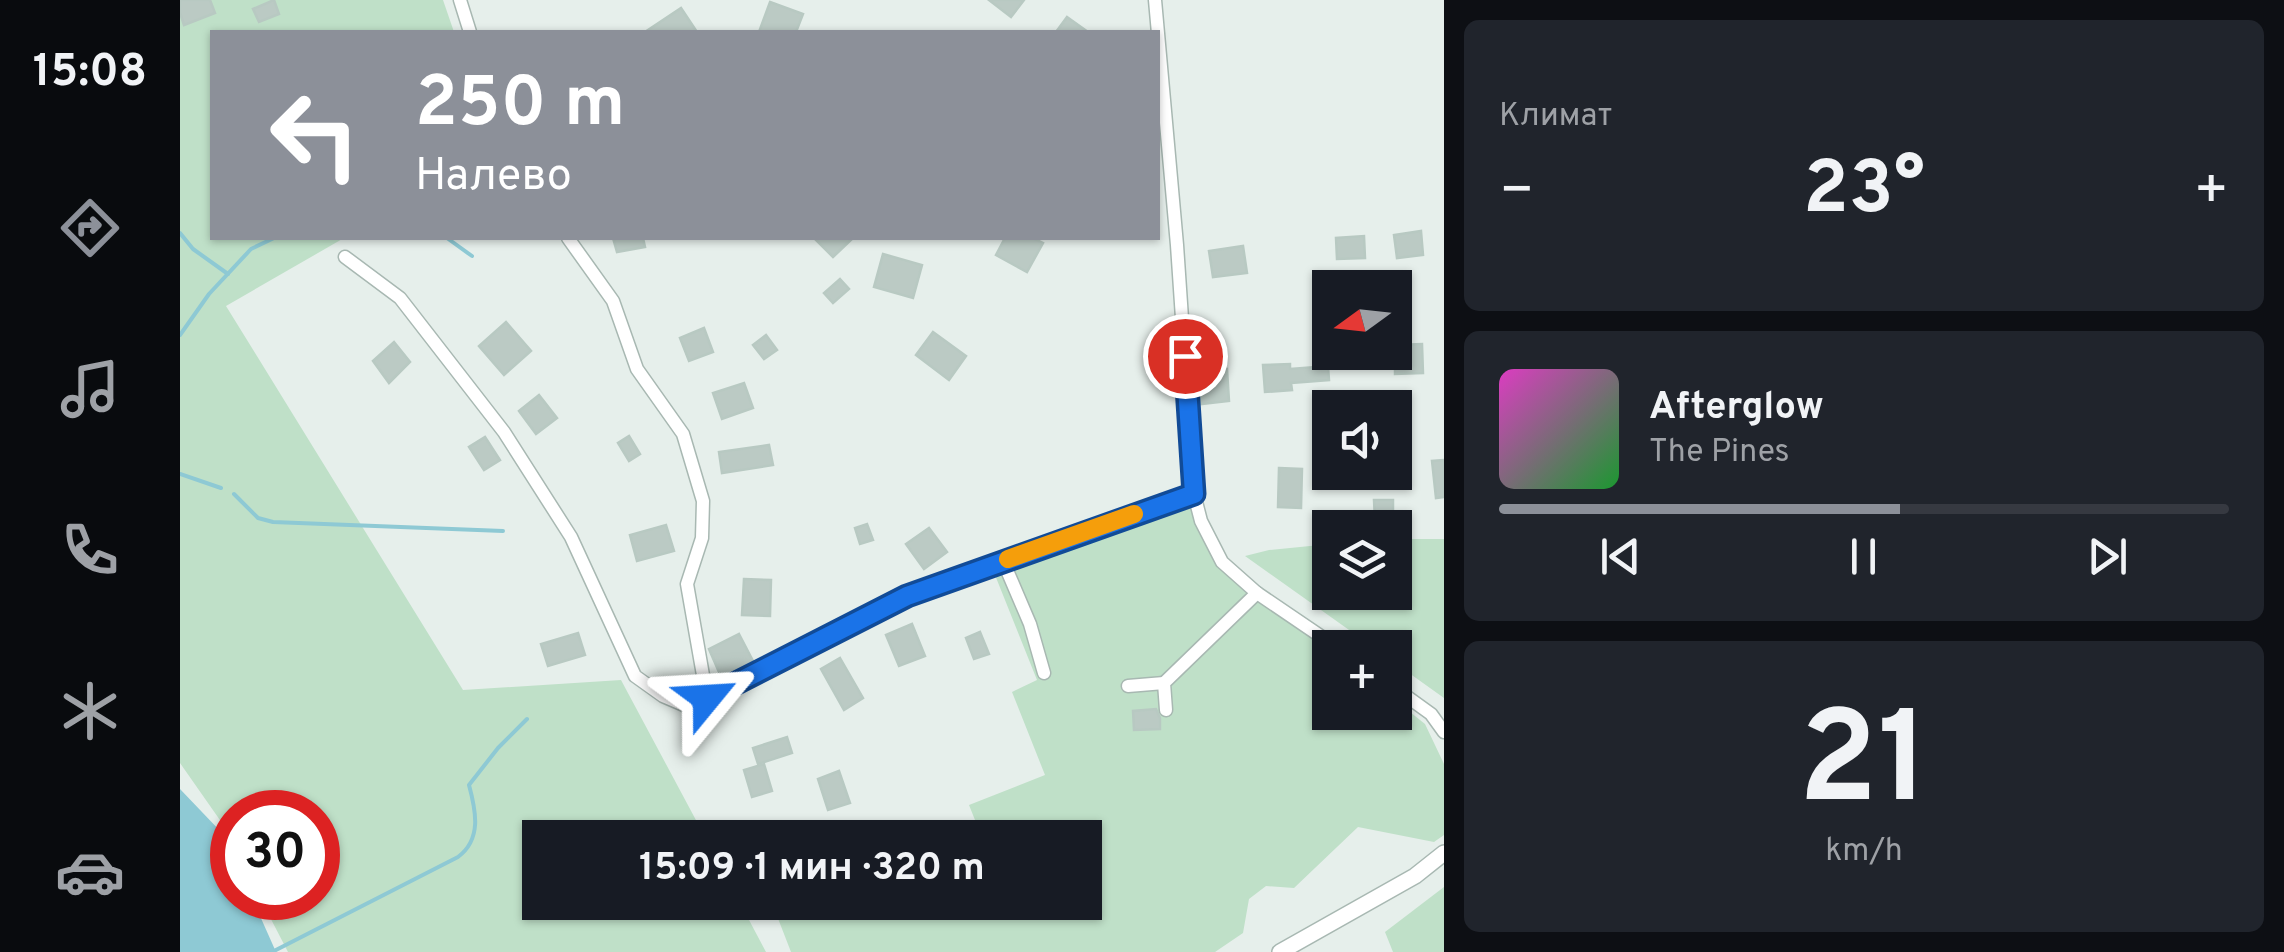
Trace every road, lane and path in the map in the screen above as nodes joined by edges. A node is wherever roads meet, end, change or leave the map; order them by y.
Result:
1 (460, 0) edge
2 (1154, 0) edge
3 (469, 30) edge
4 (1157, 30) edge
5 (1160, 65) edge
6 (569, 240) edge
7 (345, 257) dead end
8 (1194, 494) junction
9 (1003, 560) junction
10 (1257, 593) junction
11 (1312, 630) edge
12 (1044, 672) dead end
13 (1164, 683) junction
14 (1128, 686) dead end
15 (707, 698) junction
16 (1412, 701) edge
17 (1166, 710) dead end
18 (1444, 732) edge
19 (1444, 852) edge
20 (1280, 952) edge

1 - 3 street
2 - 4 street
5 - 8 street
6 - 15 street
7 - 15 street
8 - 9 street
8 - 10 street
9 - 12 street
9 - 15 street
10 - 11 street
10 - 13 street
13 - 14 street
13 - 17 street
16 - 18 street
19 - 20 street

